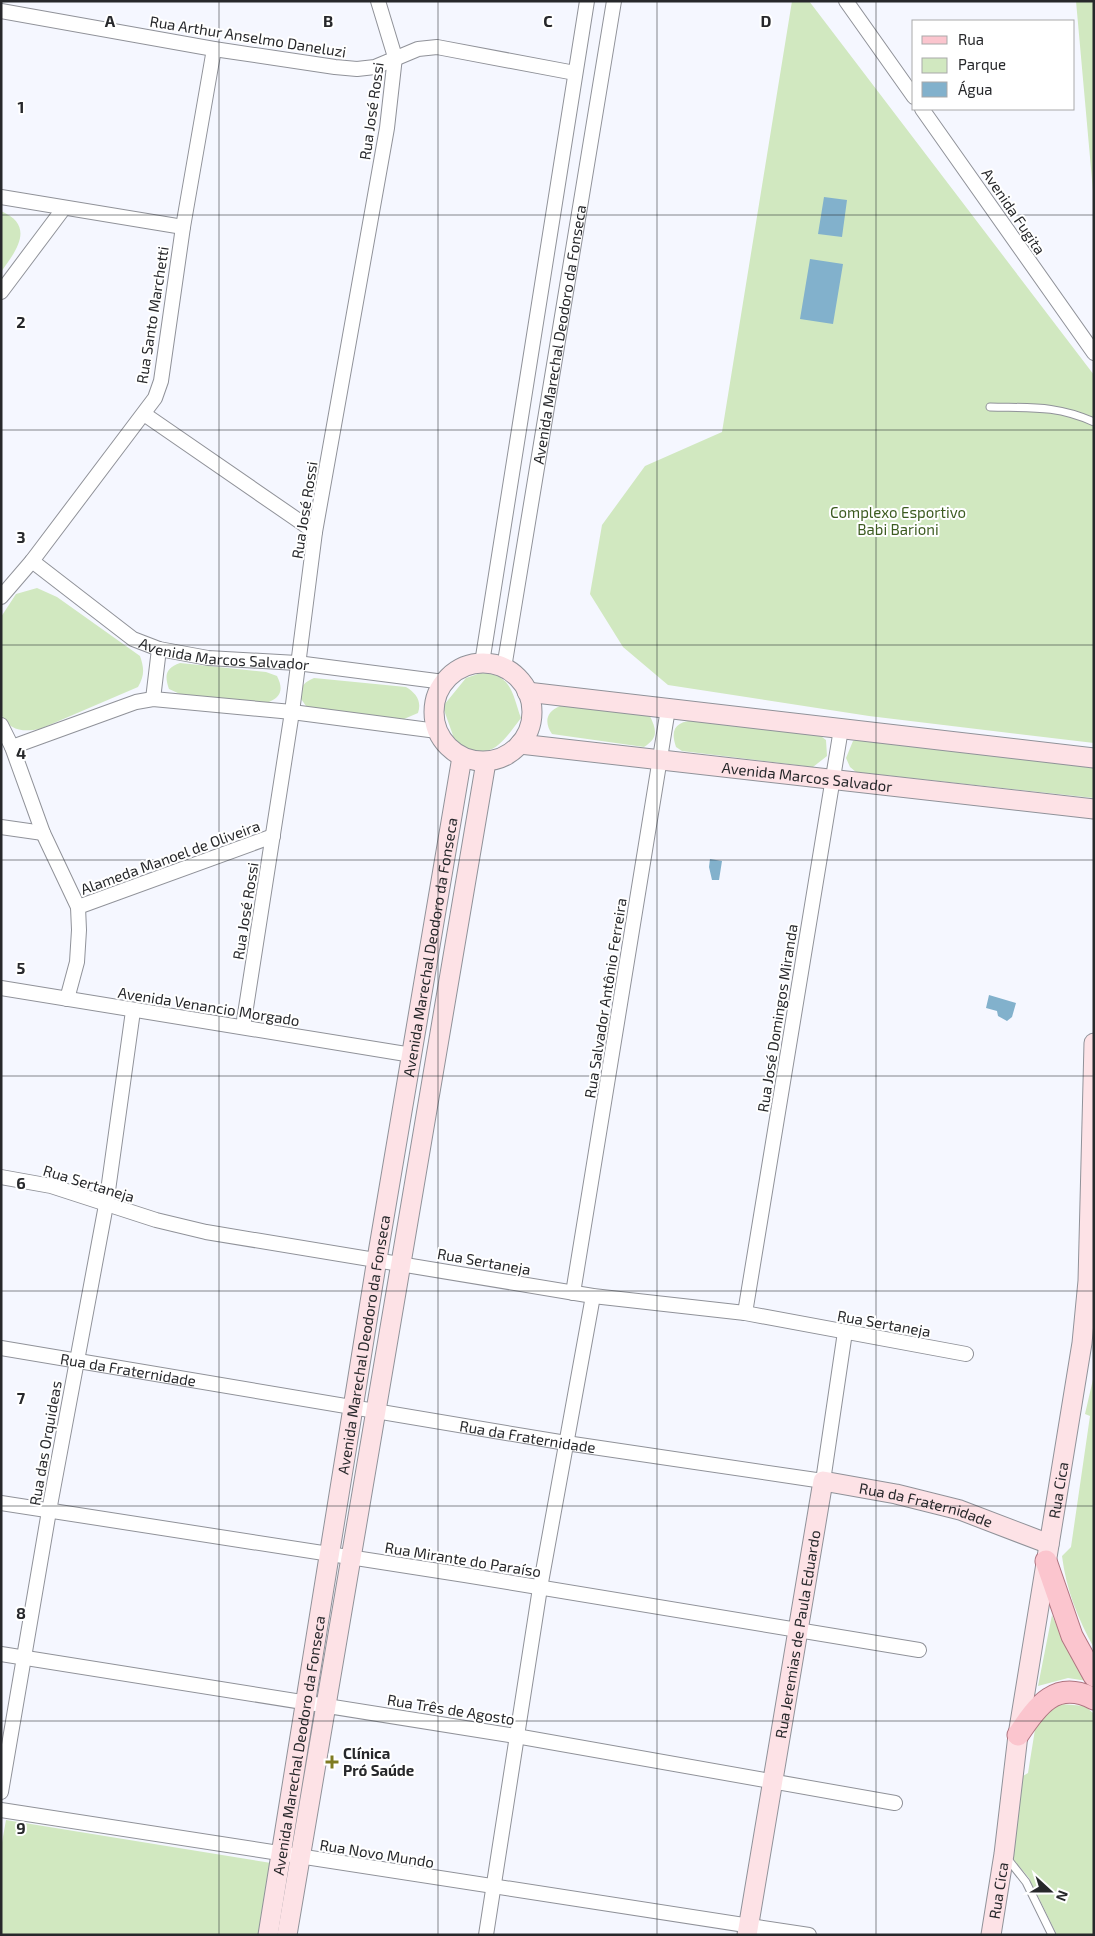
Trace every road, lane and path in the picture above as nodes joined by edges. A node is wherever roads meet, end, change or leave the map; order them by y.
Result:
1 (378, 1) edge
2 (587, 1) edge
3 (614, 1) edge
4 (846, 1) edge
5 (1, 11) edge
6 (214, 49) junction
7 (395, 57) junction
8 (575, 73) junction
9 (912, 94) edge
10 (923, 110) edge
11 (1, 197) edge
12 (64, 208) junction
13 (183, 226) junction
14 (1, 292) edge
15 (1078, 331) junction
16 (1094, 335) edge
17 (1094, 354) edge
18 (990, 407) dead end
19 (144, 414) junction
20 (1094, 422) edge
21 (315, 532) junction
22 (32, 561) junction
23 (1, 597) edge
24 (159, 649) junction
25 (297, 663) junction
26 (482, 663) junction
27 (504, 668) junction
28 (444, 682) junction
29 (527, 692) junction
30 (153, 700) junction
31 (668, 709) junction
32 (292, 712) junction
33 (1, 725) edge
34 (841, 729) junction
35 (437, 731) junction
36 (520, 744) junction
37 (12, 747) junction
38 (462, 757) junction
39 (1094, 758) edge
40 (660, 760) junction
41 (486, 762) junction
42 (832, 780) junction
43 (1094, 809) edge
44 (1, 827) edge
45 (43, 833) junction
46 (273, 836) junction
47 (78, 907) junction
48 (1, 988) edge
49 (67, 999) junction
50 (133, 1010) junction
51 (243, 1027) junction
52 (1094, 1043) edge
53 (412, 1055) junction
54 (1, 1177) edge
55 (106, 1205) junction
56 (377, 1259) junction
57 (400, 1263) junction
58 (573, 1292) junction
59 (593, 1296) junction
60 (745, 1314) junction
61 (846, 1332) junction
62 (1, 1348) edge
63 (966, 1354) dead end
64 (76, 1359) junction
65 (354, 1408) junction
66 (377, 1412) junction
67 (566, 1443) junction
68 (823, 1481) junction
69 (1, 1503) edge
70 (49, 1511) junction
71 (1047, 1552) junction
72 (329, 1554) junction
73 (350, 1558) junction
74 (540, 1588) junction
75 (798, 1630) junction
76 (920, 1650) dead end
77 (1, 1654) edge
78 (24, 1658) junction
79 (1094, 1676) edge
80 (1094, 1699) edge
81 (304, 1703) junction
82 (325, 1706) junction
83 (1018, 1735) junction
84 (516, 1736) junction
85 (771, 1780) junction
86 (1, 1792) edge
87 (895, 1803) dead end
88 (1, 1810) edge
89 (281, 1854) junction
90 (1004, 1854) junction
91 (300, 1857) junction
92 (493, 1887) junction
93 (748, 1930) edge
94 (268, 1935) edge
95 (288, 1935) edge
96 (486, 1935) edge
97 (809, 1935) edge
98 (991, 1935) edge
99 (1052, 1935) edge

1 - 7 street, Rua José Rossi
2 - 8 street, Avenida Marechal Deodoro da Fonseca
3 - 27 street, Avenida Marechal Deodoro da Fonseca
4 - 9 street
5 - 6 street, Rua Arthur Anselmo Daneluzi
6 - 7 street, Rua Arthur Anselmo Daneluzi
6 - 13 street, Rua Santo Marchetti
7 - 8 street, Rua Arthur Anselmo Daneluzi
7 - 21 street, Rua José Rossi
8 - 26 street, Avenida Marechal Deodoro da Fonseca
10 - 15 street, Avenida Fugita
11 - 12 street
12 - 13 street
12 - 14 street
13 - 19 street, Rua Santo Marchetti
15 - 16 street
15 - 17 street, Avenida Fugita
18 - 20 lane
19 - 21 street
19 - 22 street, Rua Santo Marchetti
21 - 25 street, Rua José Rossi
22 - 23 street, Rua Santo Marchetti
22 - 24 street, Avenida Marcos Salvador
24 - 25 street, Avenida Marcos Salvador
24 - 30 street
25 - 28 street, Avenida Marcos Salvador
25 - 32 street, Rua José Rossi
26 - 27 street
26 - 28 street
27 - 29 street
28 - 35 street
29 - 31 street
29 - 36 street
30 - 32 street
30 - 37 street
31 - 34 street
31 - 40 street, Rua Salvador Antônio Ferreira
32 - 35 street
32 - 46 street, Rua José Rossi
33 - 37 street
34 - 39 street
34 - 42 street, Rua José Domingos Miranda
35 - 38 street
36 - 40 street, Avenida Marcos Salvador
36 - 41 street
37 - 45 street
38 - 41 street
38 - 53 street, Avenida Marechal Deodoro da Fonseca
40 - 42 street, Avenida Marcos Salvador
40 - 58 street, Rua Salvador Antônio Ferreira
41 - 57 street, Avenida Marechal Deodoro da Fonseca
42 - 43 street, Avenida Marcos Salvador
42 - 60 street, Rua José Domingos Miranda
44 - 45 street
45 - 47 street
46 - 47 street, Alameda Manoel de Oliveira
46 - 51 street, Rua José Rossi
47 - 49 street
48 - 49 street, Avenida Venancio Morgado
49 - 50 street, Avenida Venancio Morgado
50 - 51 street, Avenida Venancio Morgado
50 - 55 street, Rua das Orquideas
51 - 53 street, Avenida Venancio Morgado
52 - 71 street, Rua Cica
53 - 56 street, Avenida Marechal Deodoro da Fonseca
54 - 55 street, Rua Sertaneja
55 - 56 street, Rua Sertaneja
55 - 64 street, Rua das Orquideas
56 - 57 street, Rua Sertaneja
56 - 65 street, Avenida Marechal Deodoro da Fonseca
57 - 58 street, Rua Sertaneja
57 - 66 street, Avenida Marechal Deodoro da Fonseca
58 - 59 street, Rua Sertaneja
59 - 60 street, Rua Sertaneja
59 - 67 street
60 - 61 street, Rua Sertaneja
61 - 63 street, Rua Sertaneja
61 - 68 street, Rua Jeremias de Paula Eduardo
62 - 64 street, Rua da Fraternidade
64 - 65 street, Rua da Fraternidade
64 - 70 street, Rua das Orquideas
65 - 66 street, Rua da Fraternidade
65 - 72 street, Avenida Marechal Deodoro da Fonseca
66 - 67 street, Rua da Fraternidade
66 - 73 street, Avenida Marechal Deodoro da Fonseca
67 - 68 street, Rua da Fraternidade
67 - 74 street
68 - 71 street, Rua da Fraternidade
68 - 75 street, Rua Jeremias de Paula Eduardo
69 - 70 street, Rua Mirante do Paraíso
70 - 72 street, Rua Mirante do Paraíso
70 - 78 street, Rua das Orquideas
71 - 79 main road
71 - 83 street, Rua Cica
72 - 73 street, Rua Mirante do Paraíso
72 - 81 street, Avenida Marechal Deodoro da Fonseca
73 - 74 street, Rua Mirante do Paraíso
73 - 82 street, Avenida Marechal Deodoro da Fonseca
74 - 75 street, Rua Mirante do Paraíso
74 - 84 street
75 - 76 street, Rua Mirante do Paraíso
75 - 85 street, Rua Jeremias de Paula Eduardo
77 - 78 street, Rua Três de Agosto
78 - 81 street, Rua Três de Agosto
78 - 86 street, Rua das Orquideas
80 - 83 main road
81 - 82 street, Rua Três de Agosto
81 - 89 street, Avenida Marechal Deodoro da Fonseca
82 - 84 street, Rua Três de Agosto
82 - 91 street, Avenida Marechal Deodoro da Fonseca
83 - 90 street, Rua Cica
84 - 85 street, Rua Três de Agosto
84 - 92 street
85 - 87 street, Rua Três de Agosto
85 - 93 street, Rua Jeremias de Paula Eduardo
88 - 89 street, Rua Novo Mundo
89 - 91 street, Rua Novo Mundo
89 - 94 street, Avenida Marechal Deodoro da Fonseca
90 - 98 street, Rua Cica
90 - 99 lane
91 - 92 street, Rua Novo Mundo
91 - 95 street, Avenida Marechal Deodoro da Fonseca
92 - 93 street, Rua Novo Mundo
92 - 96 street
93 - 97 street, Rua Novo Mundo

